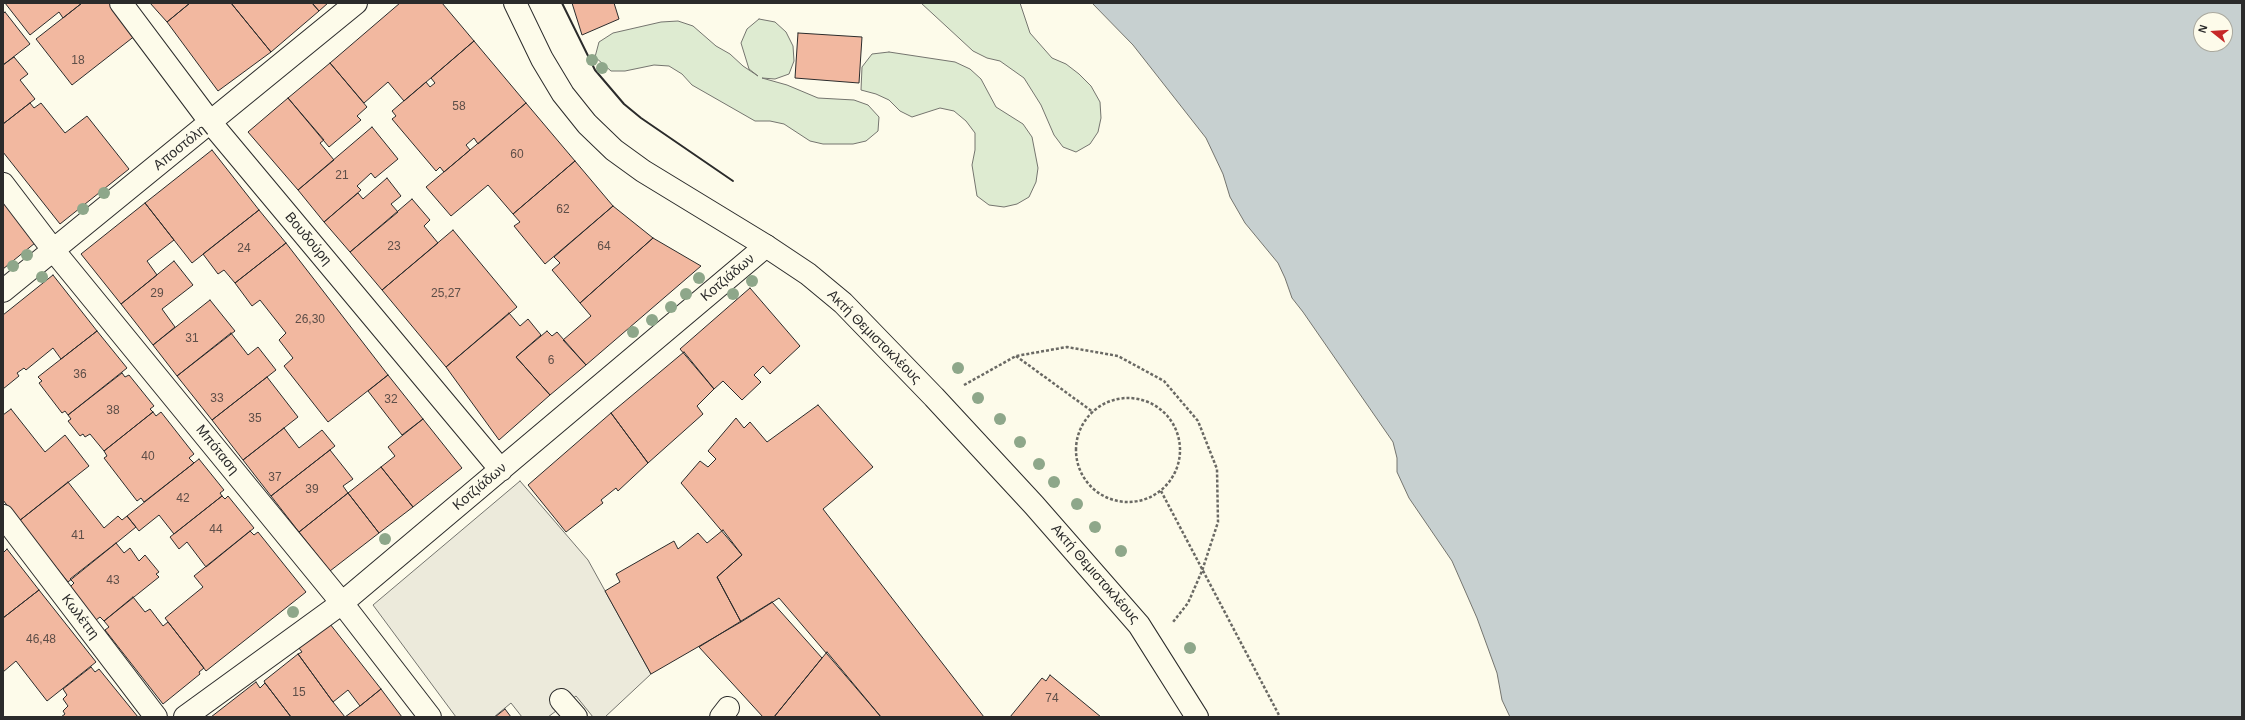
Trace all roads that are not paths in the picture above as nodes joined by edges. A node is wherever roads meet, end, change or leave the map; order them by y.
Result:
1 (121, 3) edge
2 (356, 3) edge
3 (515, 3) edge
4 (211, 123) junction
5 (3, 184) edge
6 (766, 246) junction
7 (54, 251) junction
8 (3, 291) edge
9 (501, 470) junction
10 (3, 516) edge
11 (342, 603) junction
12 (561, 700) dead end
13 (156, 717) edge
14 (185, 717) edge
15 (430, 717) edge
16 (576, 717) edge
17 (1197, 717) edge

1 - 4 street, Βουδούρη
2 - 4 street, Αποστόλη
3 - 6 street, Ακτή Θεμιστοκλέους
4 - 7 street, Αποστόλη
4 - 9 street, Βουδούρη
5 - 7 street, Μπόταση
6 - 9 street, Κοτζιάδων
6 - 17 street, Ακτή Θεμιστοκλέους
7 - 8 street, Αποστόλη
7 - 11 street, Μπόταση
9 - 11 street, Κοτζιάδων
10 - 13 street, Κωλέττη
11 - 14 street, Κοτζιάδων
11 - 15 street, Μπόταση
12 - 16 street

